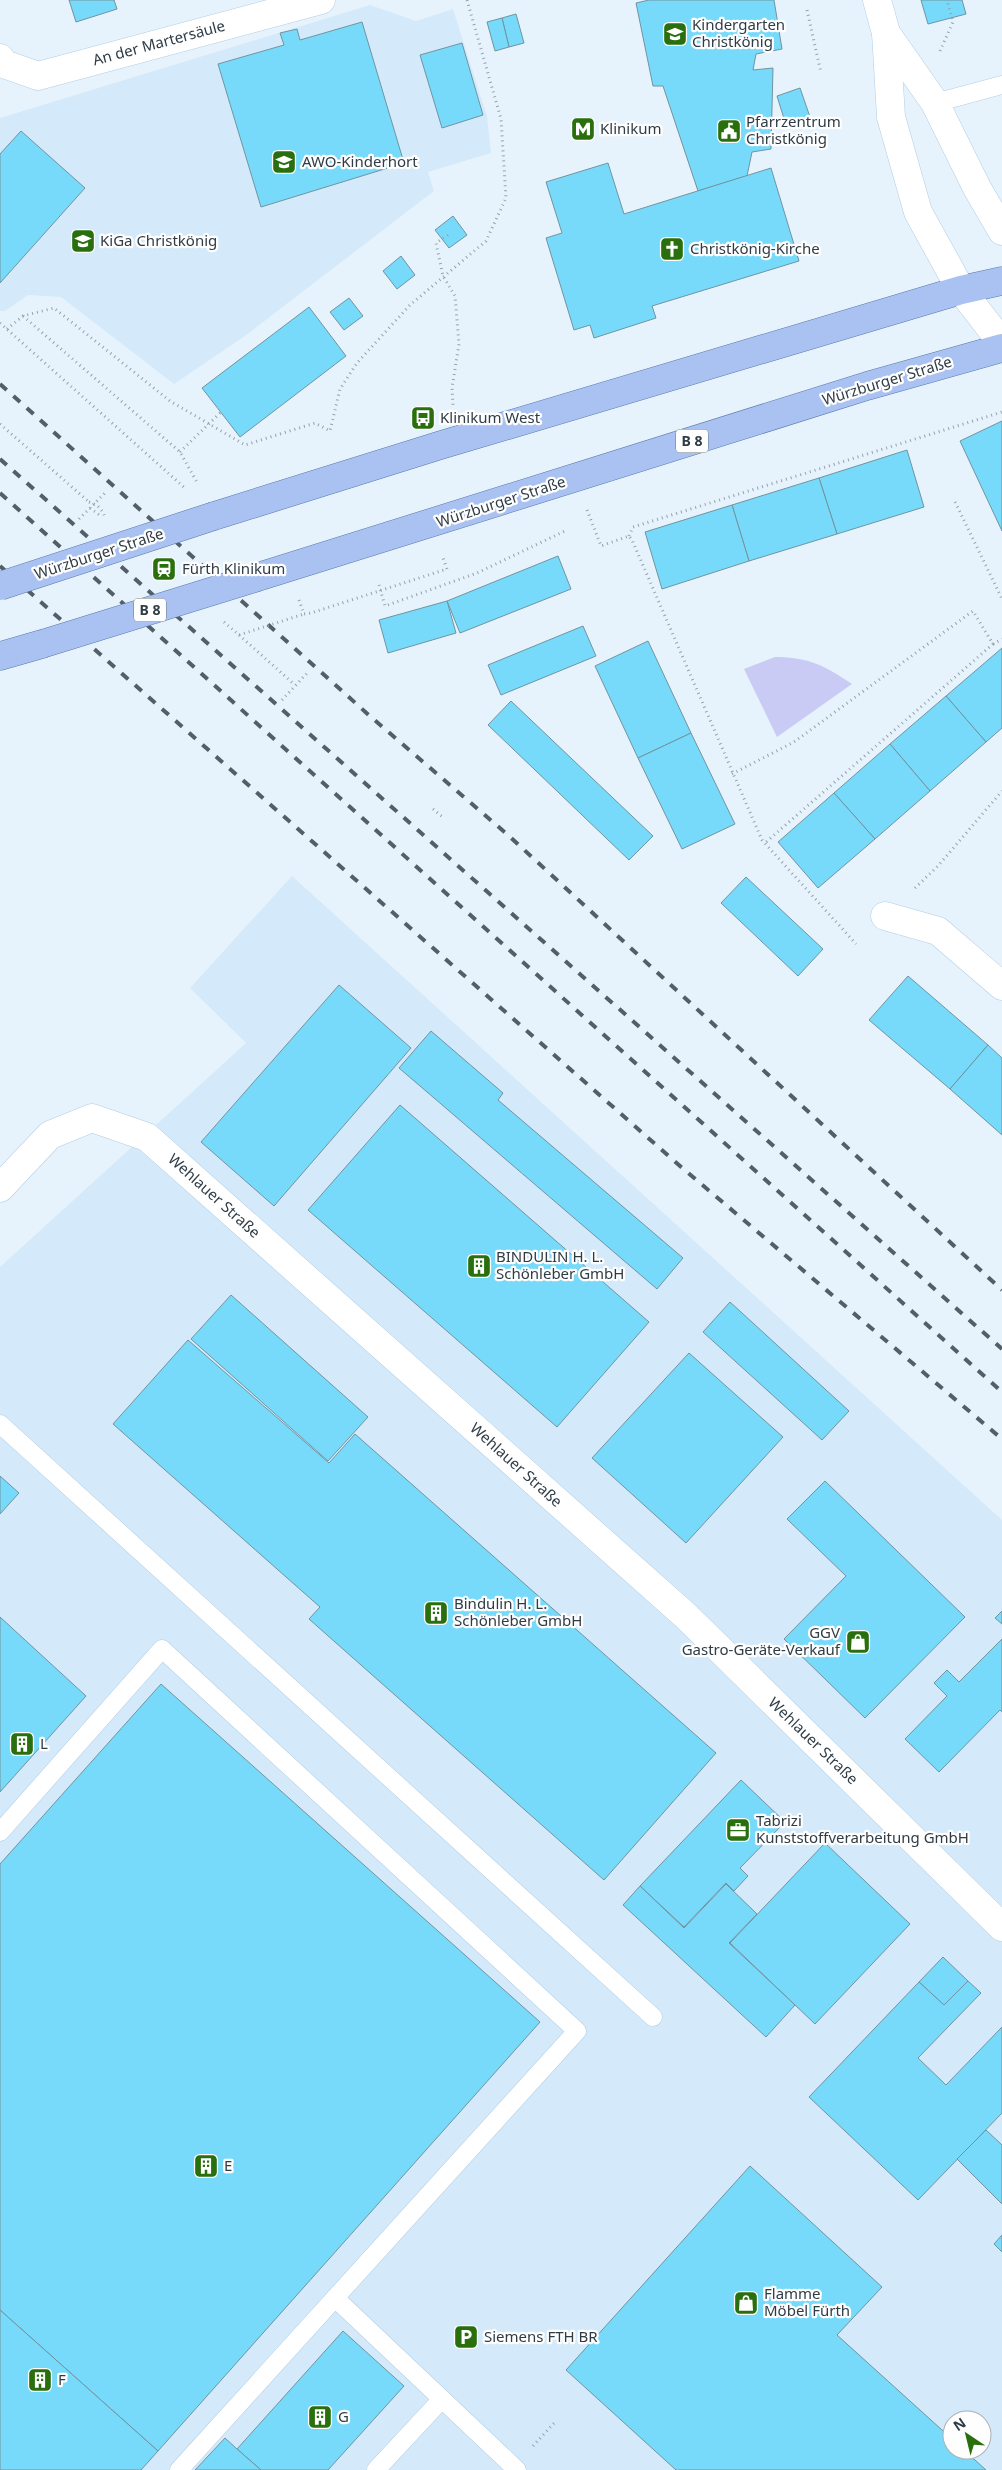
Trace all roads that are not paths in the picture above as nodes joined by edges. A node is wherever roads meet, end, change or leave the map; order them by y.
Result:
1 (321, 0) edge
2 (876, 0) edge
3 (886, 33) junction
4 (0, 58) edge
5 (1002, 85) edge
6 (935, 102) junction
7 (1002, 231) edge
8 (1002, 281) edge
9 (961, 290) junction
10 (1002, 343) edge
11 (1002, 348) edge
12 (0, 586) edge
13 (0, 656) edge
14 (885, 916) road end
15 (1002, 986) edge
16 (0, 1188) edge
17 (0, 1424) edge
18 (0, 1832) edge
19 (1002, 1927) edge
20 (653, 2017) dead end
21 (335, 2298) junction
22 (442, 2399) junction
23 (179, 2470) edge
24 (376, 2470) edge
25 (517, 2470) edge

1 - 4 street, An der Martersäule
2 - 3 street
3 - 6 street
3 - 9 street
5 - 6 lane
6 - 7 street
8 - 9 main road, Würzburger Straße
9 - 10 street
9 - 12 main road, Würzburger Straße, bridge
11 - 13 main road, Würzburger Straße / B 8, bridge
14 - 15 street
16 - 19 street, Wehlauer Straße
17 - 20 lane
18 - 21 lane
21 - 22 lane
21 - 23 lane
22 - 24 lane
22 - 25 lane

